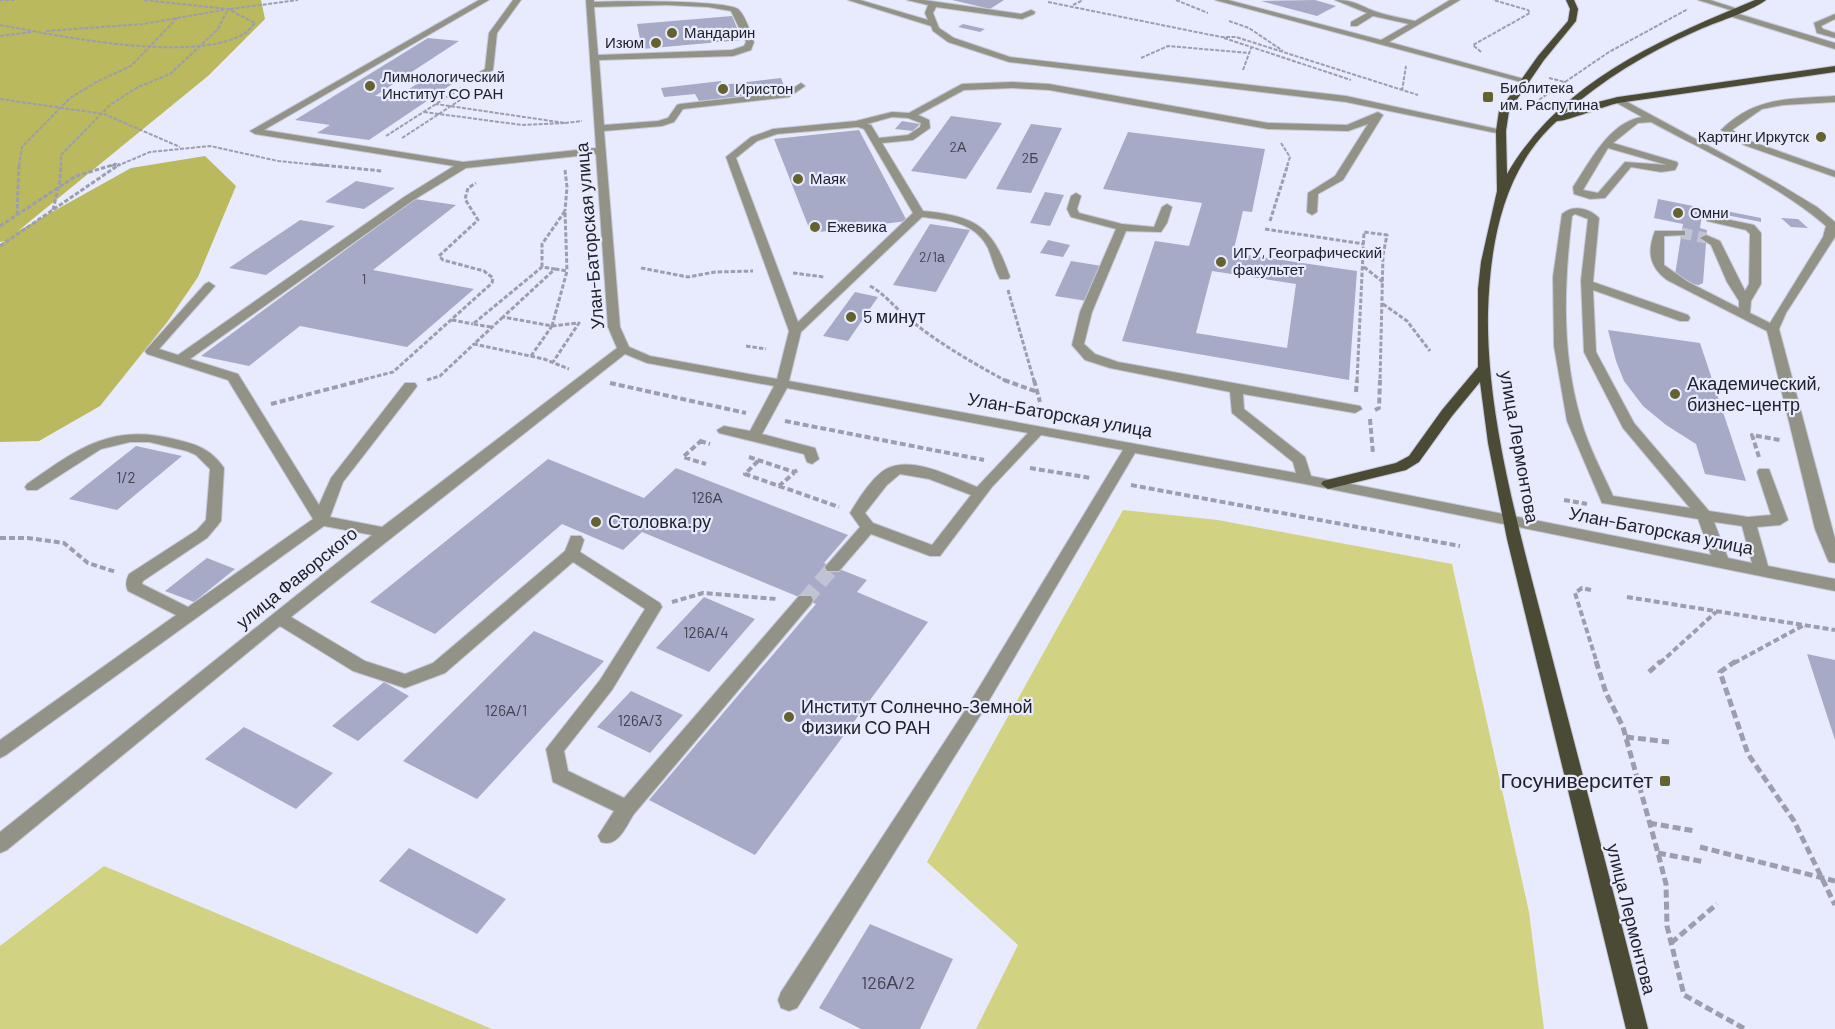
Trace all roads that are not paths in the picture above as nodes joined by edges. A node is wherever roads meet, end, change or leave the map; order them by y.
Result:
1 (485, 0) edge
2 (517, 0) edge
3 (852, 0) edge
4 (911, 0) edge
5 (1219, 0) edge
6 (1339, 0) edge
7 (1456, 0) edge
8 (1570, 0) edge
9 (1702, 0) edge
10 (1762, 0) edge
11 (591, 2) edge
12 (933, 4) junction
13 (1031, 12) dead end
14 (1733, 12) junction
15 (1372, 13) junction
16 (1834, 17) edge
17 (1415, 23) junction
18 (933, 24) junction
19 (1354, 24) dead end
20 (1835, 37) edge
21 (1823, 42) junction
22 (1382, 43) junction
23 (1835, 46) edge
24 (595, 58) junction
25 (1835, 69) edge
26 (474, 79) road end
27 (1524, 80) junction
28 (801, 86) dead end
29 (1835, 99) edge
30 (1618, 100) junction
31 (1383, 107) junction
32 (911, 115) junction
33 (1376, 118) junction
34 (1650, 119) junction
35 (858, 124) junction
36 (601, 128) junction
37 (1501, 131) junction
38 (1543, 132) junction
39 (876, 141) junction
40 (1607, 144) junction
41 (602, 150) junction
42 (1636, 153) junction
43 (1629, 164) junction
44 (463, 165) junction
45 (1835, 174) edge
46 (1502, 191) junction
47 (1076, 196) dead end
48 (1167, 207) dead end
49 (1312, 212) dead end
50 (919, 214) junction
51 (1711, 219) dead end
52 (1831, 220) edge
53 (1122, 227) junction
54 (1681, 233) tunnel mouth
55 (1706, 238) tunnel mouth
56 (1004, 278) road end
57 (1587, 284) junction
58 (208, 286) dead end
59 (1745, 301) junction
60 (1744, 315) junction
61 (1684, 318) dead end
62 (1773, 329) junction
63 (795, 331) junction
64 (624, 350) junction
65 (180, 360) junction
66 (1483, 370) junction
67 (782, 384) junction
68 (410, 386) road end
69 (1236, 389) junction
70 (1355, 409) road end
71 (724, 430) road end
72 (1037, 431) junction
73 (754, 436) junction
74 (1131, 448) junction
75 (812, 459) dead end
76 (1764, 472) road end
77 (1305, 479) junction
78 (1328, 484) junction
79 (32, 487) dead end
80 (980, 493) junction
81 (1704, 515) junction
82 (321, 520) junction
83 (1510, 520) junction
84 (1748, 522) junction
85 (1829, 524) edge
86 (868, 527) junction
87 (385, 533) junction
88 (1835, 558) edge
89 (1722, 563) junction
90 (833, 567) tunnel mouth
91 (1762, 571) junction
92 (1835, 585) edge
93 (802, 602) tunnel mouth
94 (189, 614) junction
95 (279, 618) junction
96 (0, 750) edge
97 (627, 808) junction
98 (608, 836) dead end
99 (0, 844) edge
100 (789, 1000) dead end
101 (1637, 1029) edge

1 - 44 street
2 - 26 street
3 - 18 street
4 - 12 street
5 - 22 street
6 - 15 street
7 - 17 street
8 - 27 main road
9 - 14 street
10 - 14 main road, улица Лермонтова
11 - 24 street, Улан-Баторская улица
11 - 24 street
12 - 13 street
12 - 18 street
14 - 21 street
14 - 38 main road, улица Лермонтова
15 - 17 street
15 - 19 street
16 - 20 street
17 - 22 street
18 - 31 street
20 - 21 street
21 - 23 street
22 - 27 street
24 - 36 street, Улан-Баторская улица
25 - 30 main road
27 - 37 main road
28 - 36 street
29 - 45 street
30 - 34 street
30 - 38 main road
31 - 33 street
31 - 37 street
32 - 33 street
32 - 35 street
32 - 39 street
33 - 49 street
34 - 40 street
34 - 52 street
35 - 39 street
35 - 63 street
36 - 41 street, Улан-Баторская улица
37 - 46 main road
38 - 46 main road, улица Лермонтова
39 - 50 street
40 - 42 street
40 - 43 street
41 - 44 street
41 - 64 street, Улан-Баторская улица
42 - 43 street
42 - 43 street
44 - 65 street
46 - 66 main road, улица Лермонтова
47 - 53 street
48 - 53 street
50 - 56 street
50 - 63 street
51 - 59 street
52 - 62 street
53 - 69 street
54 - 60 street
55 - 59 street
57 - 61 street
57 - 81 street
57 - 81 street
58 - 65 street
59 - 60 street
60 - 62 street
62 - 85 street
63 - 67 street
64 - 67 street, Улан-Баторская улица
64 - 87 street, улица Фаворского
65 - 82 street
66 - 78 main road
66 - 83 main road, улица Лермонтова
67 - 72 street, Улан-Баторская улица
67 - 73 street
68 - 82 street
69 - 70 street
69 - 77 street
71 - 73 street
72 - 74 street, Улан-Баторская улица
72 - 80 street
73 - 75 street
74 - 77 street, Улан-Баторская улица
74 - 100 street
76 - 84 street
77 - 78 street, Улан-Баторская улица
78 - 83 street, Улан-Баторская улица
79 - 94 street
80 - 86 street
80 - 86 street
81 - 84 street
81 - 89 street
82 - 87 street
82 - 94 street
83 - 89 street, Улан-Баторская улица
83 - 101 main road, улица Лермонтова
84 - 91 street
85 - 88 street
86 - 90 street
87 - 95 street, улица Фаворского
89 - 91 street, Улан-Баторская улица
91 - 92 street, Улан-Баторская улица
93 - 97 street
94 - 96 street
95 - 97 street
95 - 99 street, улица Фаворского
97 - 98 street

